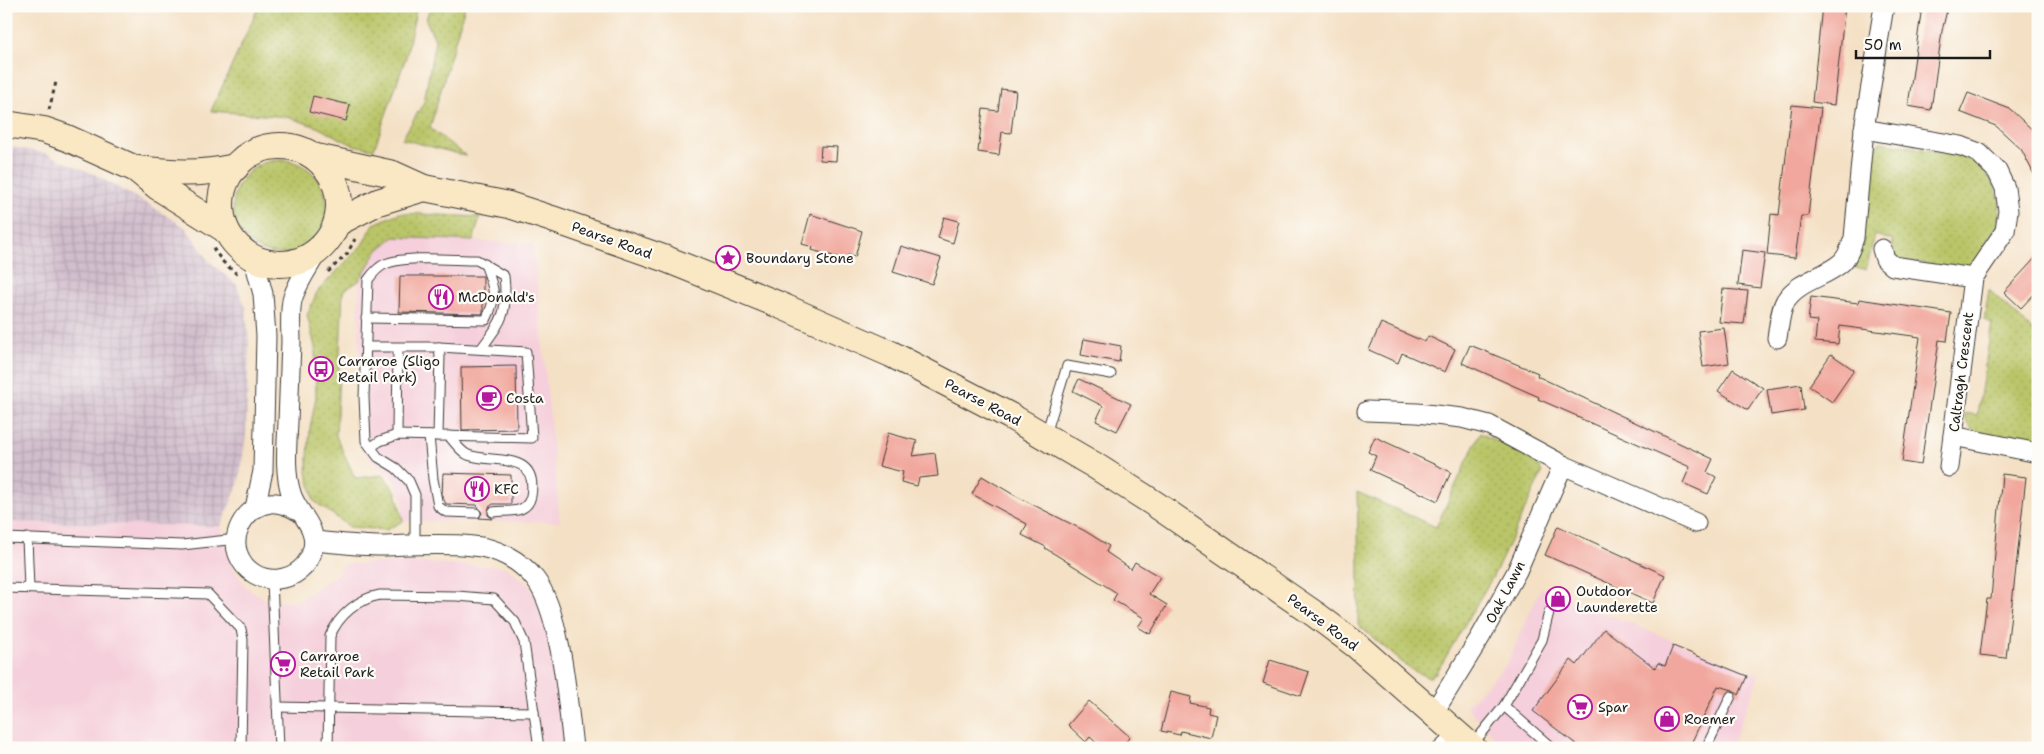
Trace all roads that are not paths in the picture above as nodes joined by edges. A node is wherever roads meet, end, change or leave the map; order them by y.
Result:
1 (1884, 6) edge
2 (6, 124) edge
3 (1864, 130) junction
4 (316, 157) junction
5 (236, 167) junction
6 (136, 169) junction
7 (424, 188) junction
8 (347, 229) junction
9 (226, 230) junction
10 (1882, 249) dead end
11 (254, 260) junction
12 (485, 264) junction
13 (319, 265) junction
14 (1973, 278) junction
15 (366, 318) junction
16 (1777, 338) dead end
17 (439, 347) junction
18 (366, 348) junction
19 (398, 348) junction
20 (481, 349) junction
21 (1111, 374) dead end
22 (1367, 411) dead end
23 (397, 436) junction
24 (434, 436) junction
25 (448, 436) junction
26 (1953, 436) junction
27 (1046, 437) junction
28 (371, 447) junction
29 (2038, 453) edge
30 (1563, 465) junction
31 (1949, 467) dead end
32 (256, 508) junction
33 (298, 511) junction
34 (493, 512) dead end
35 (476, 513) dead end
36 (1696, 523) dead end
37 (6, 538) edge
38 (27, 538) junction
39 (236, 539) junction
40 (314, 541) junction
41 (415, 544) junction
42 (272, 580) junction
43 (6, 588) edge
44 (28, 588) junction
45 (1549, 612) dead end
46 (1731, 696) dead end
47 (1504, 706) junction
48 (277, 707) junction
49 (329, 709) junction
50 (534, 712) junction
51 (1434, 712) junction
52 (1459, 743) edge
53 (241, 748) edge
54 (279, 748) edge
55 (328, 748) edge
56 (539, 748) edge
57 (573, 748) edge
58 (1552, 748) edge
59 (1706, 748) edge

1 - 3 street
2 - 6 main road
3 - 14 street, Caltragh Crescent
3 - 16 street
4 - 5 main road
4 - 7 main road, Pearse Road
4 - 8 main road
5 - 6 main road
5 - 9 main road
6 - 9 main road
7 - 8 main road, Pearse Road
7 - 27 main road, Pearse Road
8 - 13 main road
9 - 11 main road
10 - 14 street
11 - 13 main road
11 - 32 street
12 - 15 lane
12 - 15 lane
12 - 20 lane
13 - 33 street
14 - 26 street, Caltragh Crescent
15 - 18 lane
17 - 19 lane
17 - 20 lane
17 - 24 lane
18 - 19 lane
18 - 28 lane
19 - 23 lane
20 - 25 lane
21 - 27 lane
22 - 30 street
23 - 24 lane
23 - 28 lane
24 - 25 lane
24 - 35 lane
25 - 34 lane
26 - 29 street
26 - 31 street, Caltragh Crescent
27 - 51 main road, Pearse Road
28 - 41 lane
30 - 36 street
30 - 51 street, Oak Lawn
32 - 33 street
32 - 39 street
33 - 40 street
37 - 38 lane
38 - 39 lane
38 - 44 lane
39 - 42 street
40 - 41 street
40 - 42 street
41 - 57 street
42 - 48 lane
43 - 44 lane
44 - 53 lane
45 - 47 lane
46 - 59 lane
47 - 52 lane
47 - 58 lane
48 - 49 lane
48 - 54 lane
49 - 50 lane
49 - 50 lane
49 - 55 lane
50 - 56 lane
51 - 52 main road, Pearse Road

